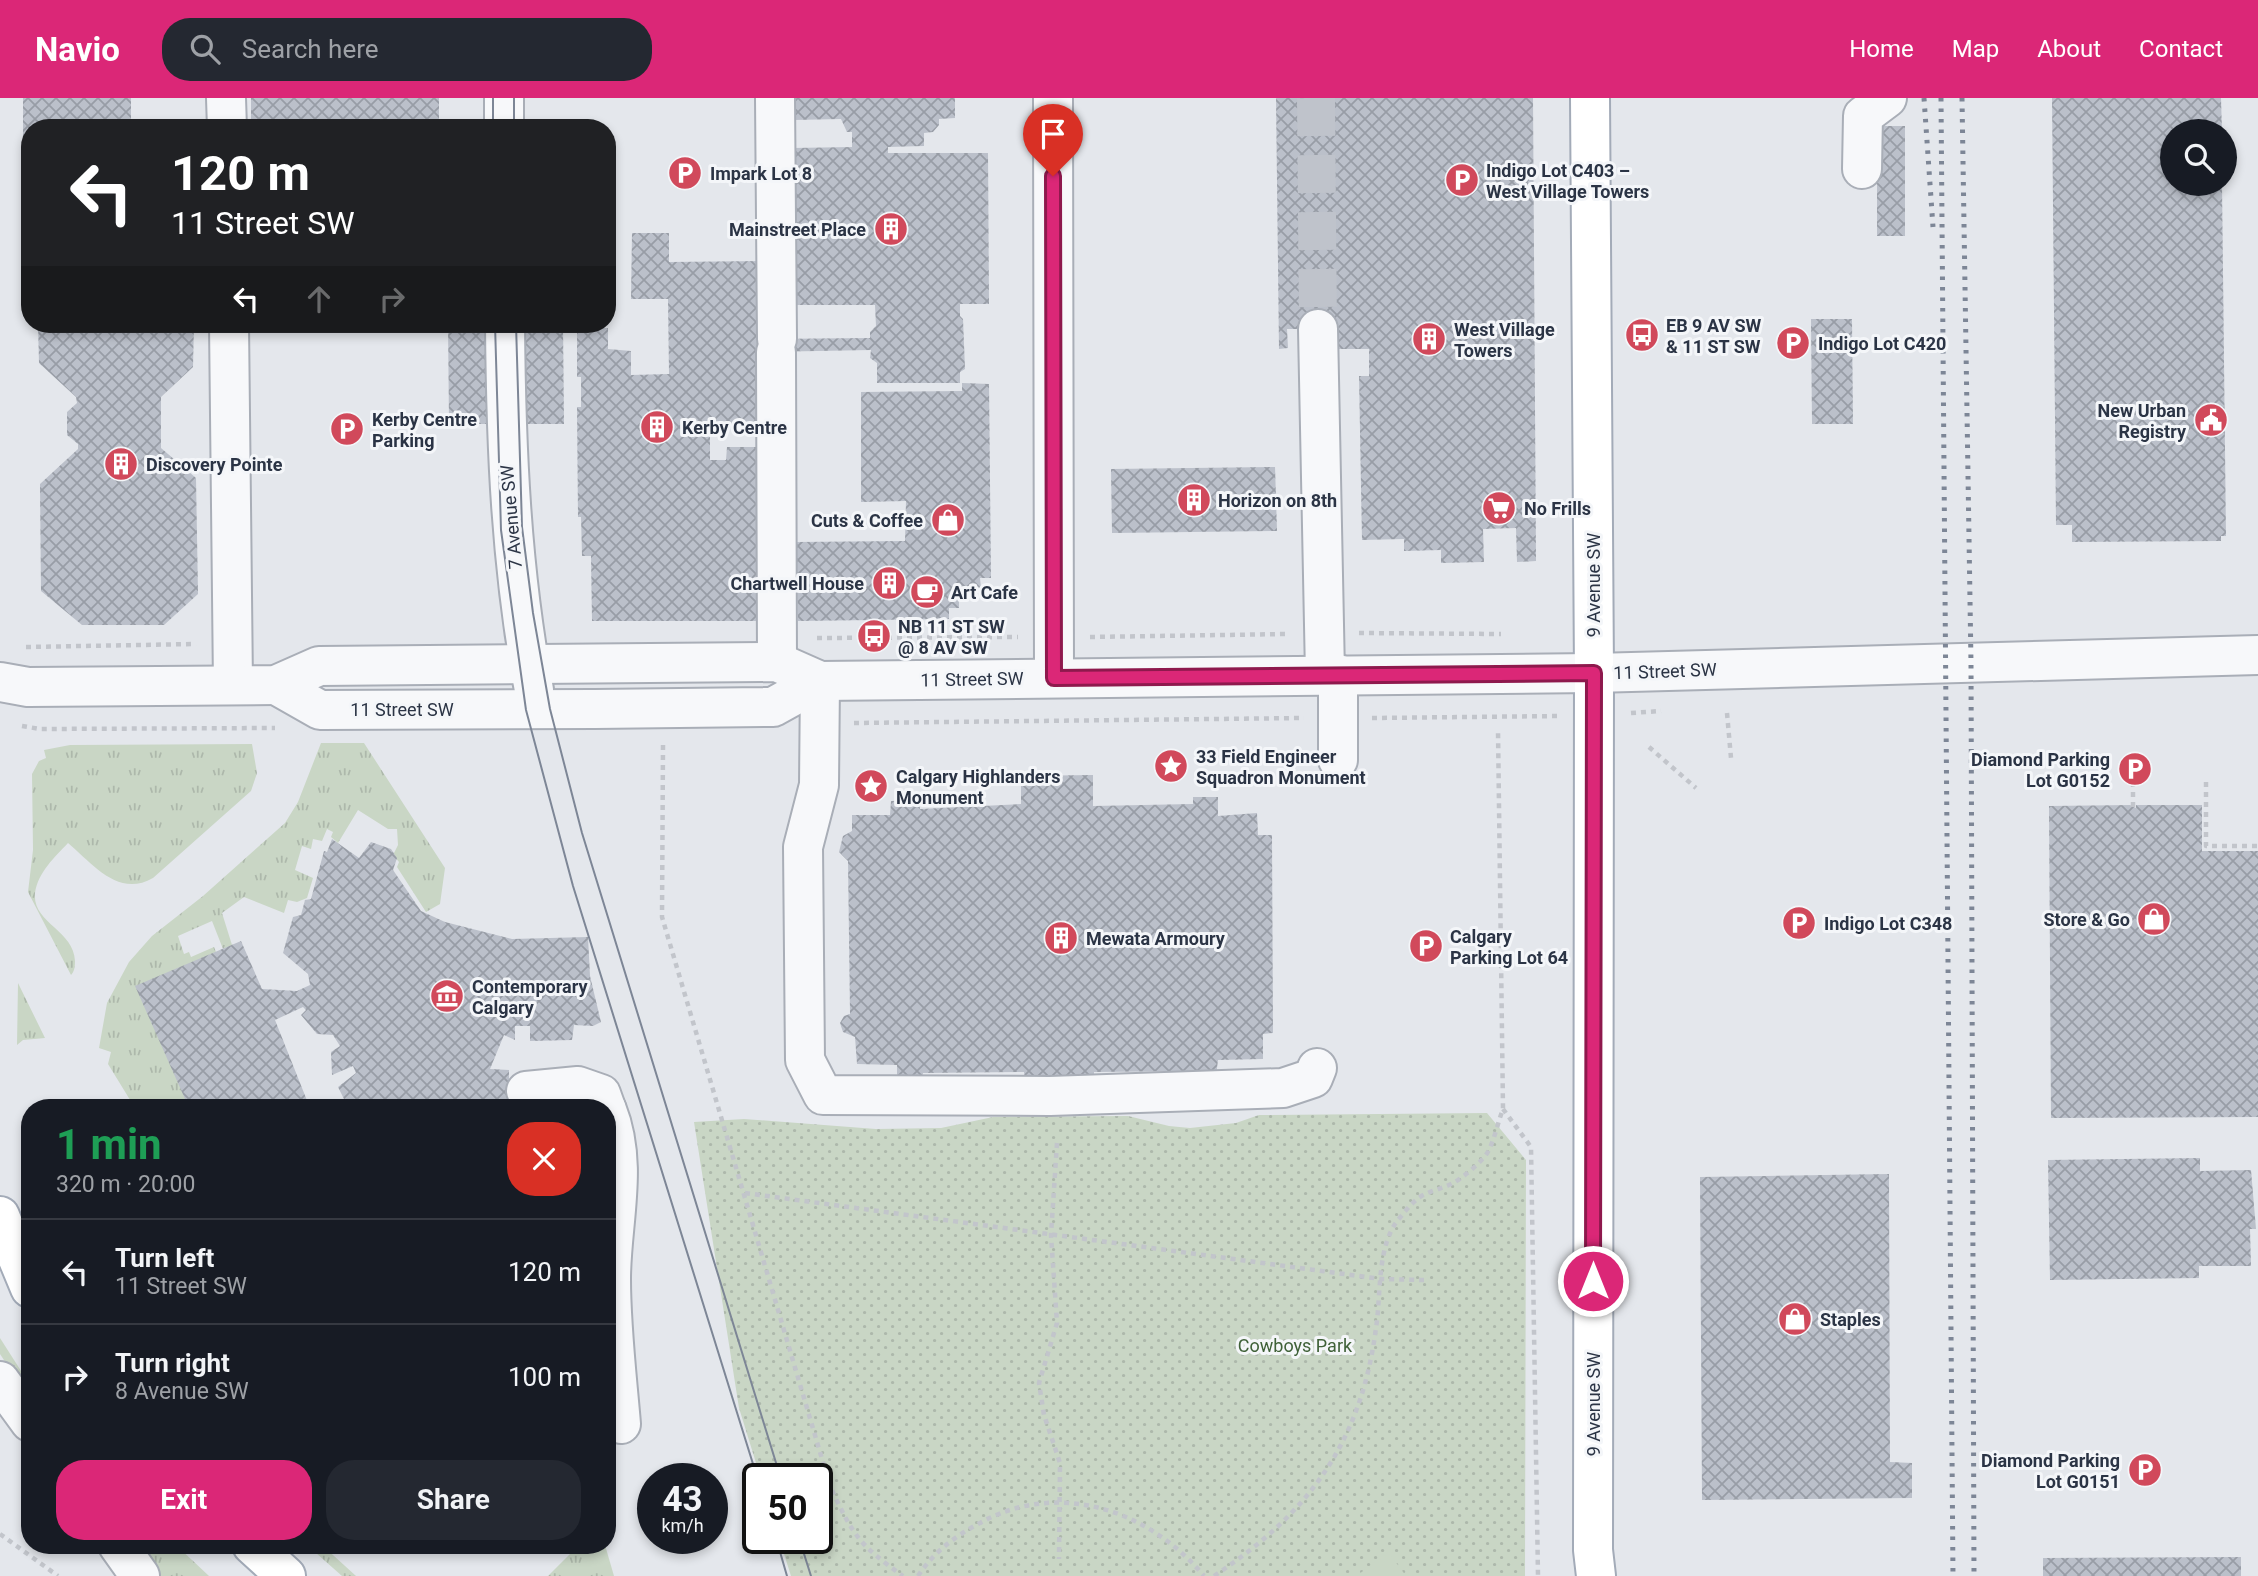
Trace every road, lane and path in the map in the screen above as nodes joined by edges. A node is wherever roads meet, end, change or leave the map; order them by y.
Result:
1 (226, 98) edge
2 (504, 98) edge
3 (775, 98) edge
4 (1053, 98) edge
5 (1590, 98) edge
6 (1887, 98) edge
7 (227, 119) edge
8 (504, 119) edge
9 (1862, 169) dead end
10 (1318, 329) tunnel mouth
11 (229, 333) edge
12 (505, 333) edge
13 (2258, 655) edge
14 (777, 662) junction
15 (529, 664) junction
16 (1594, 673) junction
17 (1331, 674) junction
18 (1054, 678) junction
19 (820, 681) junction
20 (0, 682) edge
21 (233, 685) junction
22 (276, 685) junction
23 (538, 709) junction
24 (1727, 713) dead end
25 (1101, 720) dead end
26 (1007, 721) dead end
27 (281, 728) dead end
28 (40, 729) dead end
29 (1498, 730) dead end
30 (663, 736) dead end
31 (1649, 747) dead end
32 (1731, 758) dead end
33 (1338, 760) dead end
34 (2133, 782) dead end
35 (2206, 782) dead end
36 (1696, 788) dead end
37 (2133, 808) dead end
38 (2258, 846) edge
39 (1317, 1068) dead end
40 (526, 1091) dead end
41 (603, 1099) edge
42 (1503, 1109) junction
43 (1057, 1143) dead end
44 (616, 1146) edge
45 (745, 1193) junction
46 (0, 1216) edge
47 (616, 1220) edge
48 (1051, 1235) junction
49 (21, 1266) edge
50 (1381, 1279) junction
51 (1424, 1280) dead end
52 (616, 1351) edge
53 (0, 1381) edge
54 (21, 1410) edge
55 (621, 1424) dead end
56 (1059, 1500) junction
57 (0, 1534) edge
58 (21, 1549) edge
59 (28, 1554) edge
60 (124, 1554) edge
61 (262, 1554) edge
62 (1059, 1559) dead end
63 (1593, 1568) edge
64 (58, 1576) edge
65 (140, 1576) edge
66 (286, 1576) edge
67 (903, 1576) edge
68 (918, 1576) edge
69 (1204, 1576) edge
70 (1214, 1576) edge
71 (1538, 1576) edge

1 - 7 street
2 - 8 street
3 - 14 street
4 - 18 street
5 - 16 main road, 9 Avenue SW
6 - 9 street
10 - 17 street
11 - 21 street
12 - 15 street, 7 Avenue SW
13 - 16 street, 11 Street SW
14 - 15 street, 11 Street SW
14 - 19 street, 11 Street SW
15 - 22 street, 11 Street SW
15 - 23 street, 7 Avenue SW
16 - 17 street, 11 Street SW
16 - 63 main road, 9 Avenue SW
17 - 18 street, 11 Street SW
17 - 33 street
18 - 19 street, 11 Street SW
19 - 23 street, 11 Street SW
19 - 39 street
20 - 21 street, 11 Street SW
21 - 22 street, 11 Street SW
22 - 23 street, 11 Street SW
24 - 32 path
25 - 26 path
27 - 28 path
29 - 42 path
30 - 45 path
31 - 36 path
34 - 37 path
35 - 38 path
40 - 41 street
42 - 50 path
42 - 71 path
43 - 48 path
44 - 47 street
45 - 48 path
45 - 67 path
46 - 49 main road
48 - 50 path
48 - 56 path
50 - 51 path
50 - 70 path
52 - 55 street
53 - 54 street
56 - 62 path
56 - 68 path
56 - 69 path
57 - 58 path
59 - 64 path
60 - 65 street
61 - 66 main road

